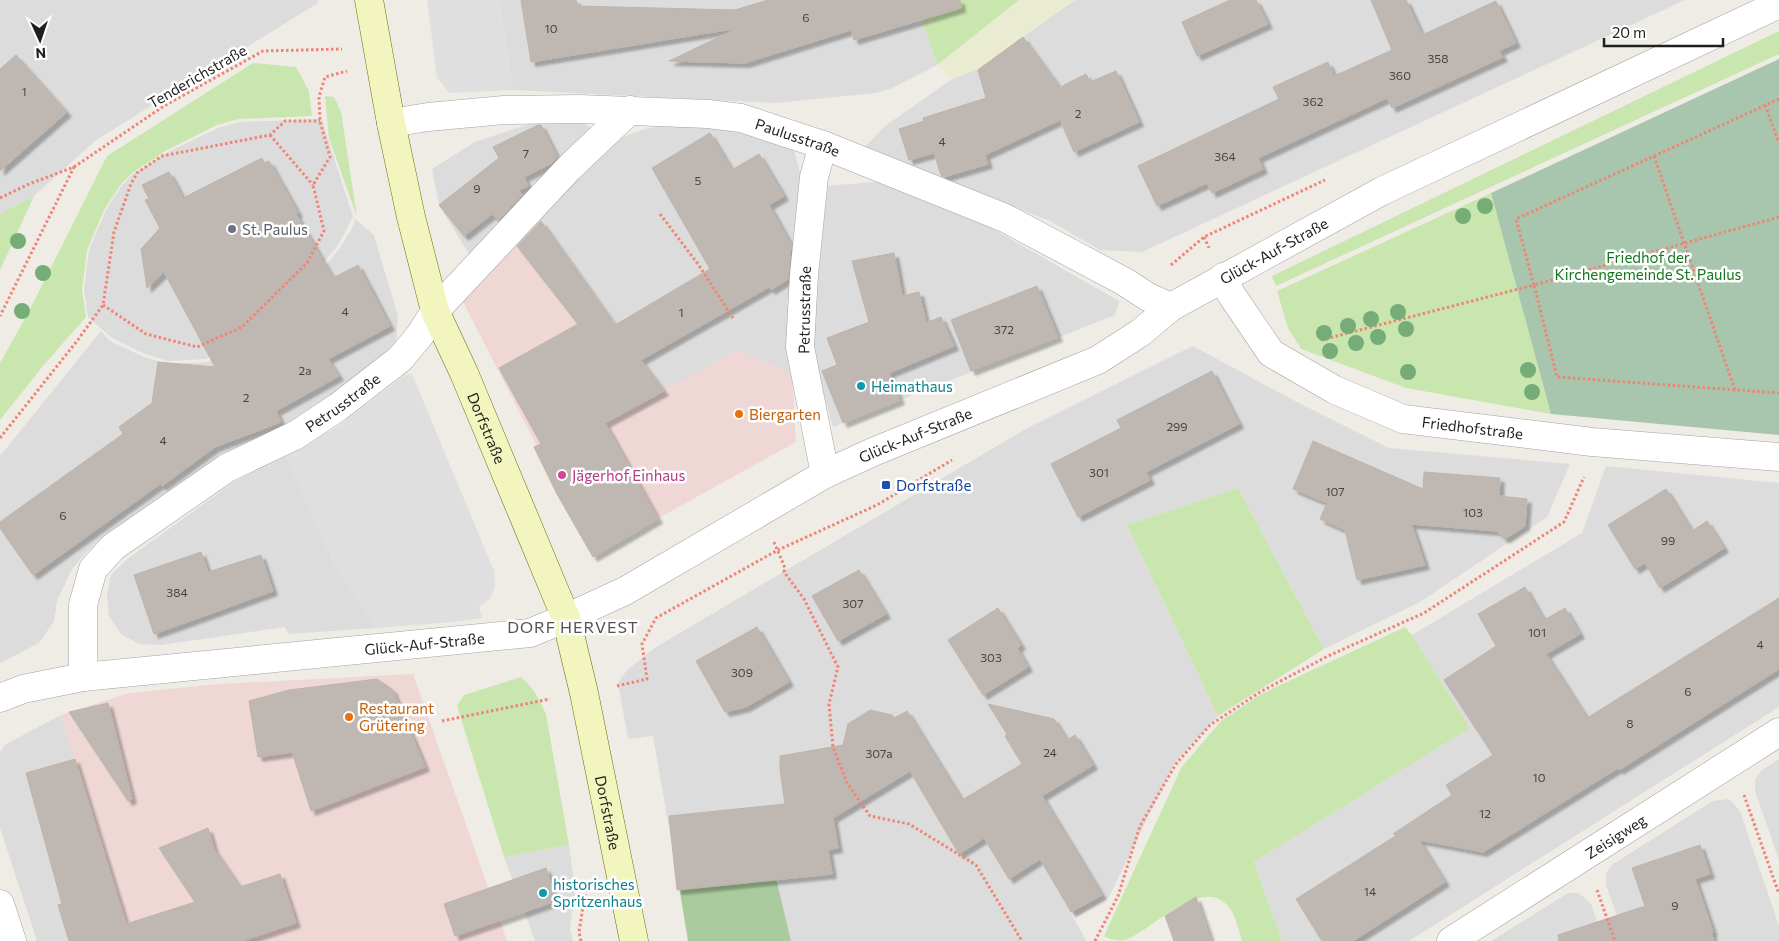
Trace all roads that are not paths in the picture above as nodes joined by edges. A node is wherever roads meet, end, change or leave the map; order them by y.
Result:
1 (369, 0) edge
2 (1779, 4) edge
3 (630, 110) junction
4 (391, 123) junction
5 (823, 145) junction
6 (1223, 277) junction
7 (1170, 307) junction
8 (434, 311) junction
9 (1779, 458) edge
10 (825, 474) junction
11 (566, 618) junction
12 (83, 677) junction
13 (0, 698) edge
14 (1779, 732) edge
15 (0, 904) edge
16 (12, 941) edge
17 (634, 941) edge
18 (1451, 941) edge

1 - 4 street, Dorfstraße
2 - 6 street, Glück-Auf-Straße
3 - 4 street, Paulusstraße
3 - 5 street, Paulusstraße
3 - 8 street, Petrusstraße
4 - 8 street, Dorfstraße
5 - 7 street, Paulusstraße
5 - 10 street, Petrusstraße
6 - 7 street, Glück-Auf-Straße
6 - 9 street, Friedhofstraße
7 - 10 street, Glück-Auf-Straße
8 - 11 street, Dorfstraße
8 - 12 street, Petrusstraße
10 - 11 street, Glück-Auf-Straße
11 - 12 street, Glück-Auf-Straße
11 - 17 street, Dorfstraße
12 - 13 street, Glück-Auf-Straße
14 - 18 street, Zeisigweg
15 - 16 street

